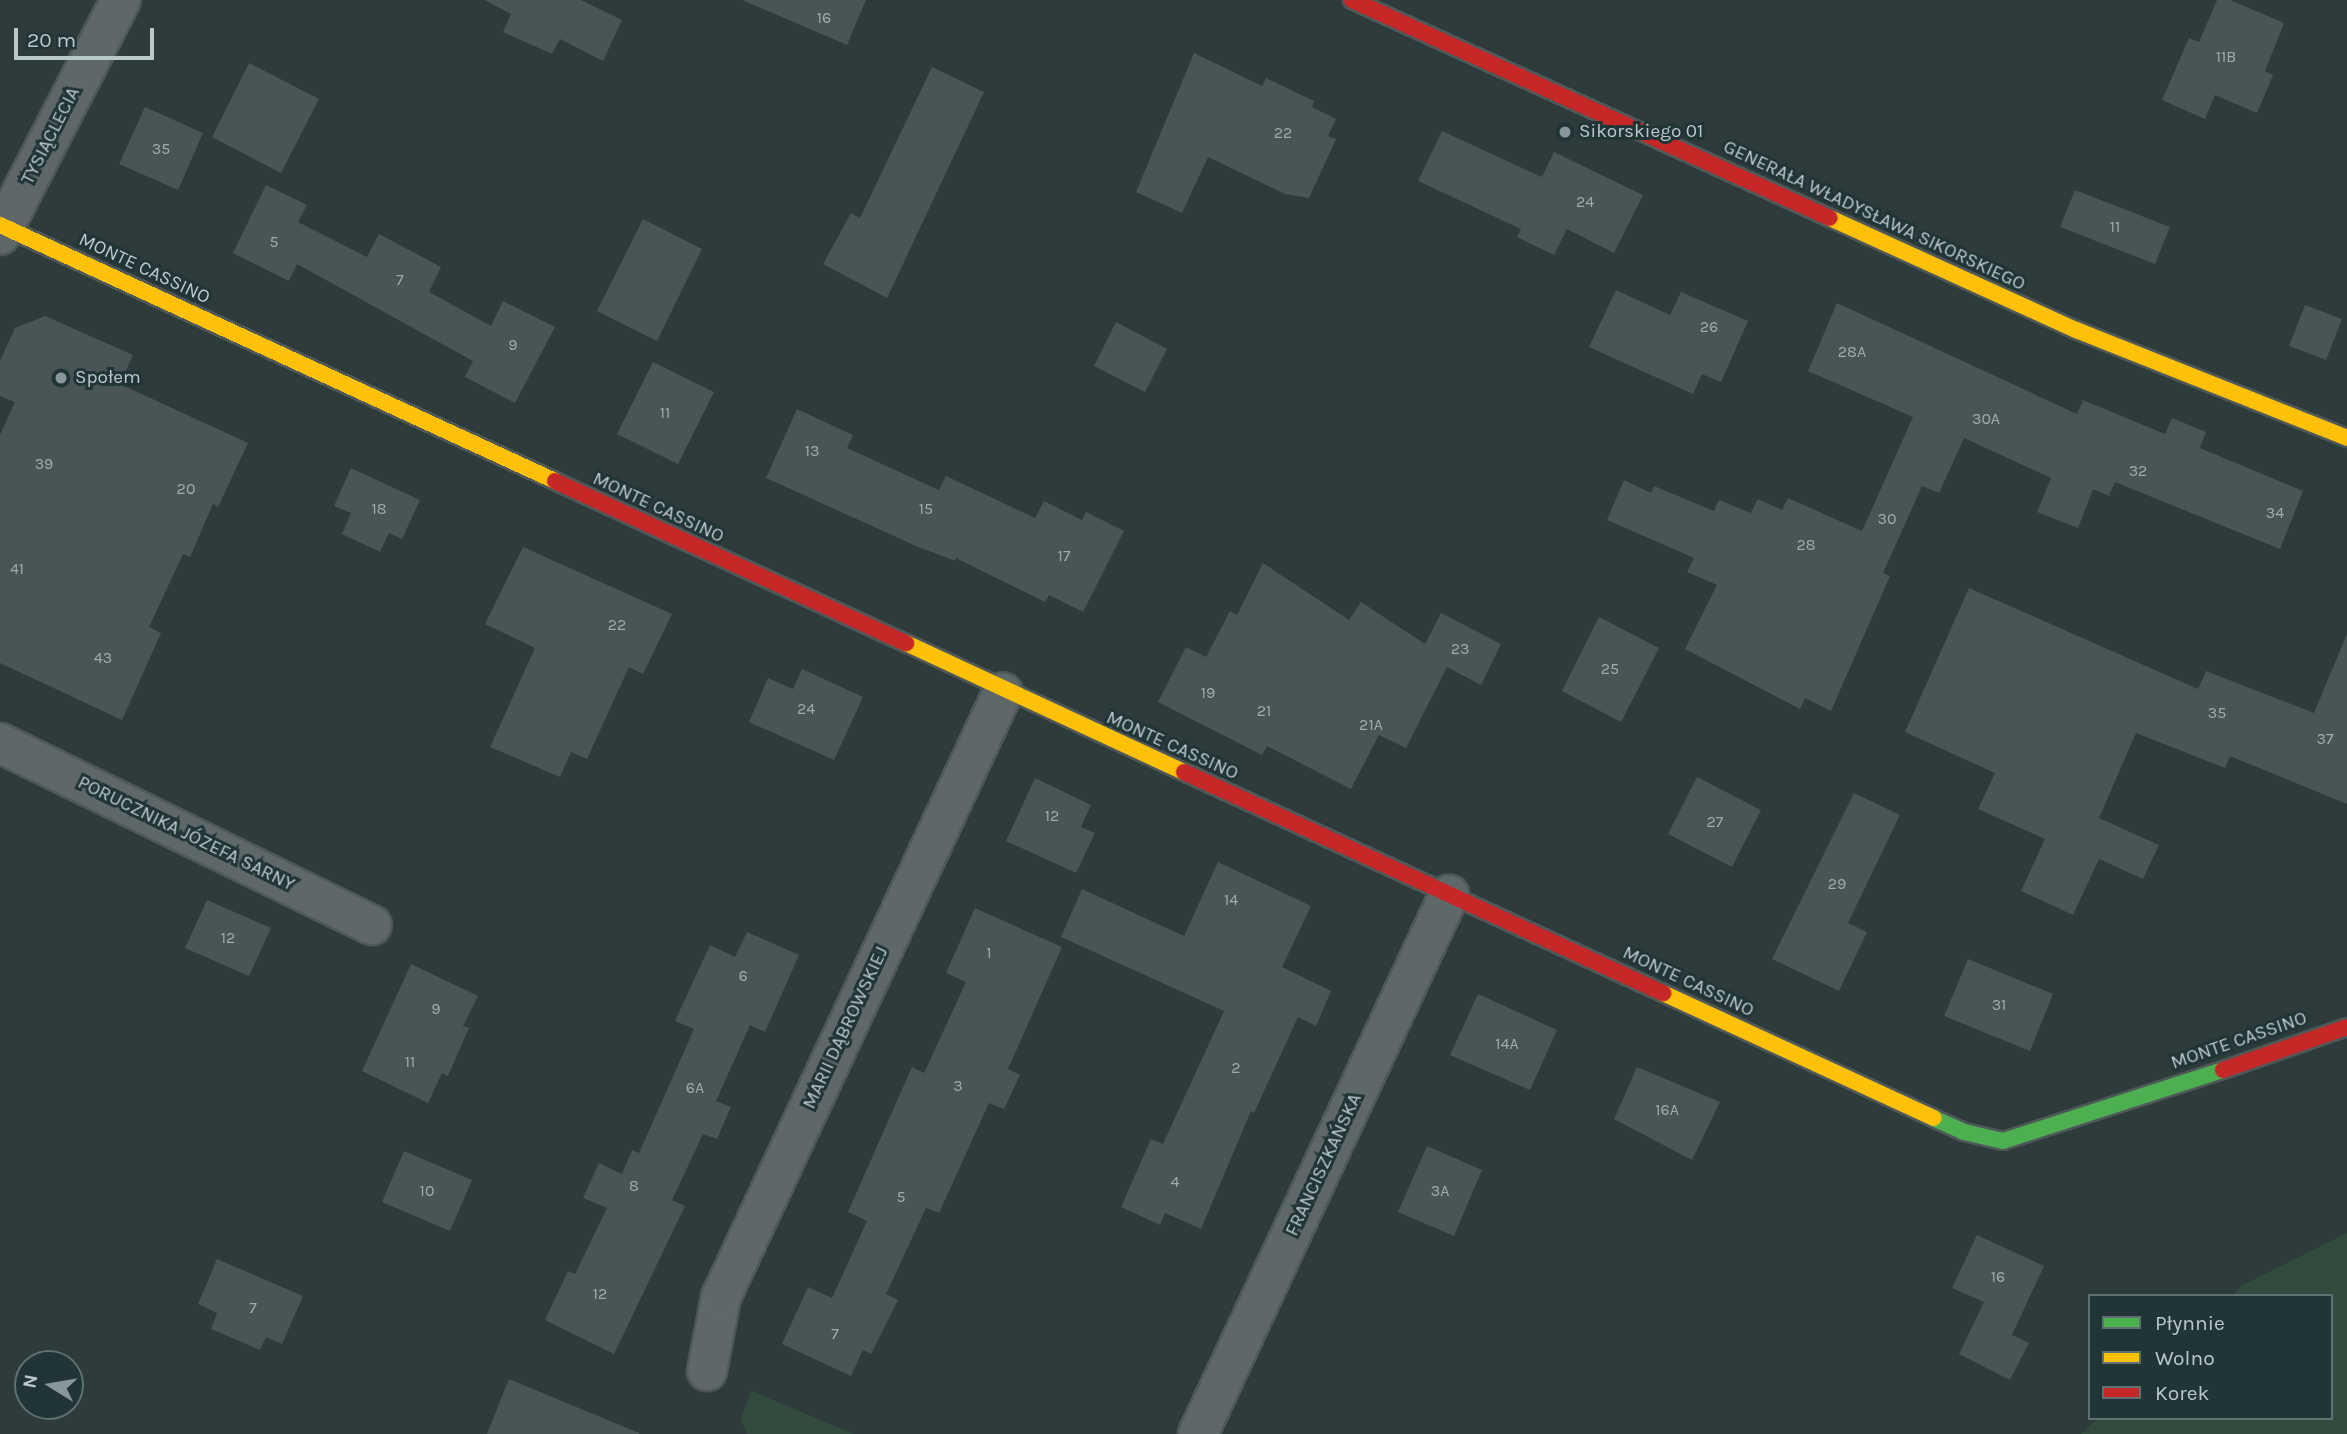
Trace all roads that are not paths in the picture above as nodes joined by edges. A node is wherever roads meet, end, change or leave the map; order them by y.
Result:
1 (121, 0) edge
2 (1352, 0) edge
3 (1, 229) edge
4 (2347, 438) edge
5 (1003, 692) junction
6 (0, 743) edge
7 (1449, 895) junction
8 (372, 925) dead end
9 (2347, 1027) edge
10 (707, 1371) dead end
11 (1198, 1434) edge

1 - 3 street, TYSIĄCLECIA
2 - 4 street, GENERAŁA WŁADYSŁAWA SIKORSKIEGO
3 - 5 street, MONTE CASSINO
5 - 7 street, MONTE CASSINO
5 - 10 street, MARII DĄBROWSKIEJ
6 - 8 street, PORUCZNIKA JÓZEFA SARNY
7 - 9 street, MONTE CASSINO
7 - 11 street, FRANCISZKAŃSKA

